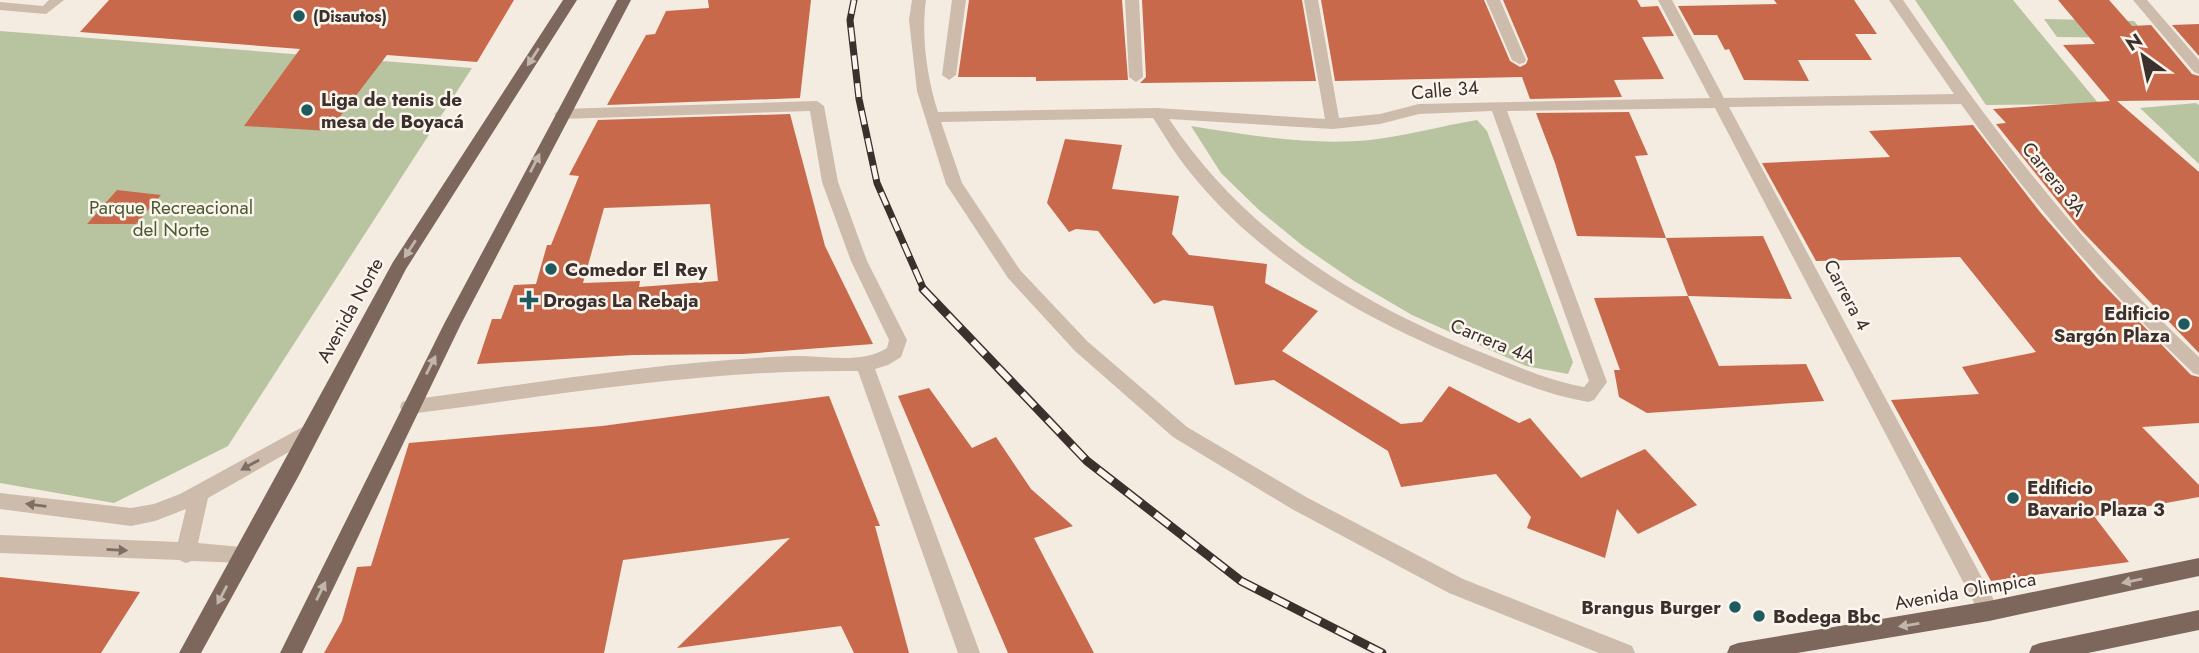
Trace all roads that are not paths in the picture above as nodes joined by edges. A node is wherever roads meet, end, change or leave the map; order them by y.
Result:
1 (57, 0) edge
2 (570, 0) edge
3 (624, 0) edge
4 (919, 0) edge
5 (959, 0) edge
6 (1132, 0) edge
7 (1311, 0) edge
8 (1493, 0) edge
9 (1665, 0) edge
10 (1896, 0) edge
11 (2140, 0) edge
12 (0, 6) edge
13 (1519, 60) dead end
14 (2199, 69) edge
15 (949, 75) dead end
16 (1136, 78) dead end
17 (1962, 99) junction
18 (1720, 101) junction
19 (1498, 106) junction
20 (1157, 113) junction
21 (561, 114) junction
22 (932, 117) junction
23 (1333, 124) junction
24 (864, 364) junction
25 (2199, 368) edge
26 (409, 407) junction
27 (310, 431) junction
28 (199, 494) junction
29 (0, 501) edge
30 (0, 544) edge
31 (187, 554) junction
32 (244, 554) junction
33 (2199, 567) edge
34 (1989, 611) junction
35 (2199, 620) edge
36 (190, 653) edge
37 (291, 653) edge
38 (969, 653) edge
39 (1624, 653) edge
40 (1738, 653) edge
41 (2040, 653) edge

1 - 12 street
2 -> 27 main road, Avenida Norte
3 - 21 main road
4 - 22 street
5 - 15 street
6 - 16 street
7 - 23 street
8 - 13 street
9 - 18 street, Carrera 4
10 - 17 street, Carrera 3A
11 - 14 street
17 - 18 street, Calle 34
17 - 25 street, Carrera 3A
18 - 19 street, Calle 34
18 - 34 street, Carrera 4
19 - 20 street, Carrera 4A
19 - 23 street, Calle 34
20 - 22 street, Calle 34
20 - 23 street, Calle 34
21 - 24 street
26 -> 21 main road
22 - 39 street
24 - 26 street
24 - 38 street
37 -> 26 main road
27 -> 28 street
27 - 32 main road, Avenida Norte
28 -> 29 street
28 - 31 street
30 -> 31 street
31 - 32 street
32 -> 36 main road, Avenida Norte
33 -> 34 main road, Avenida Olimpica
34 -> 40 main road, Avenida Olimpica
35 - 41 main road

